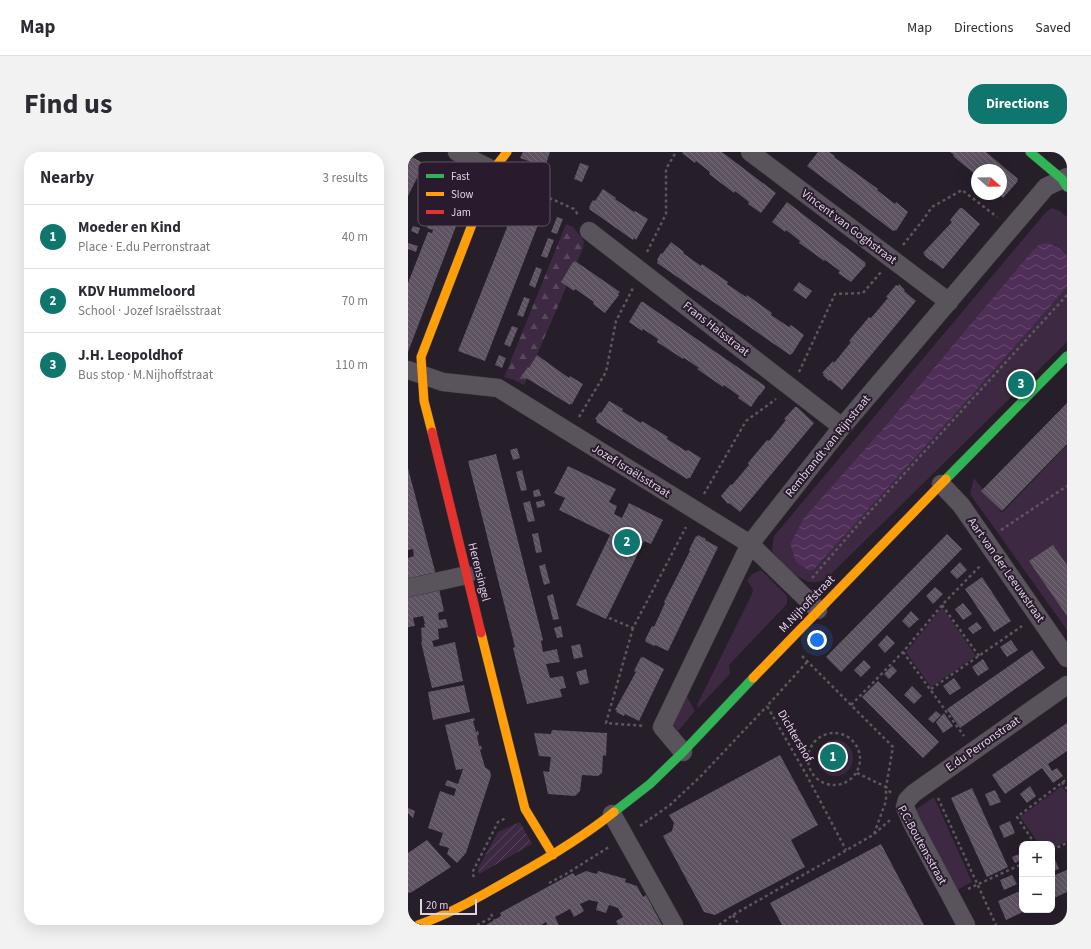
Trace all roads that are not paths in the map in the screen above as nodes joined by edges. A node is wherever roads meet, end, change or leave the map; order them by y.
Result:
1 (457, 152) edge
2 (507, 152) edge
3 (750, 152) edge
4 (1030, 152) edge
5 (477, 162) edge
6 (499, 162) edge
7 (1065, 181) edge
8 (471, 226) edge
9 (589, 231) road end
10 (949, 302) junction
11 (1067, 356) edge
12 (415, 373) edge
13 (842, 427) junction
14 (942, 484) junction
15 (750, 544) junction
16 (467, 575) junction
17 (408, 588) edge
18 (818, 610) junction
19 (1067, 658) edge
20 (1067, 685) edge
21 (684, 752) junction
22 (905, 807) joint
23 (612, 814) junction
24 (553, 855) junction
25 (418, 925) edge
26 (674, 925) edge
27 (966, 925) edge

1 - 5 street
2 - 6 main road, Herensingel
3 - 10 street, Vincent van Goghstraat
4 - 7 main road
7 - 10 street, Rembrandt van Rijnstraat
8 - 12 main road, Herensingel
9 - 13 street, Frans Halsstraat
10 - 13 street, Rembrandt van Rijnstraat
11 - 14 main road, M.Nijhoffstraat
12 - 15 street, Jozef Israëlsstraat
12 - 16 main road, Herensingel
13 - 15 street, Rembrandt van Rijnstraat
14 - 18 main road, M.Nijhoffstraat
14 - 19 street, Aart van der Leeuwstraat
15 - 18 street, Jozef Israëlsstraat
15 - 21 street, Rembrandt van Rijnstraat
16 - 17 street
16 - 24 main road, Herensingel
18 - 21 main road, M.Nijhoffstraat
20 - 22 street, E.du Perronstraat
21 - 23 main road, M.Nijhoffstraat
22 - 27 street, P.C.Boutensstraat
23 - 24 main road, M.Nijhoffstraat
23 - 26 street
24 - 25 main road

